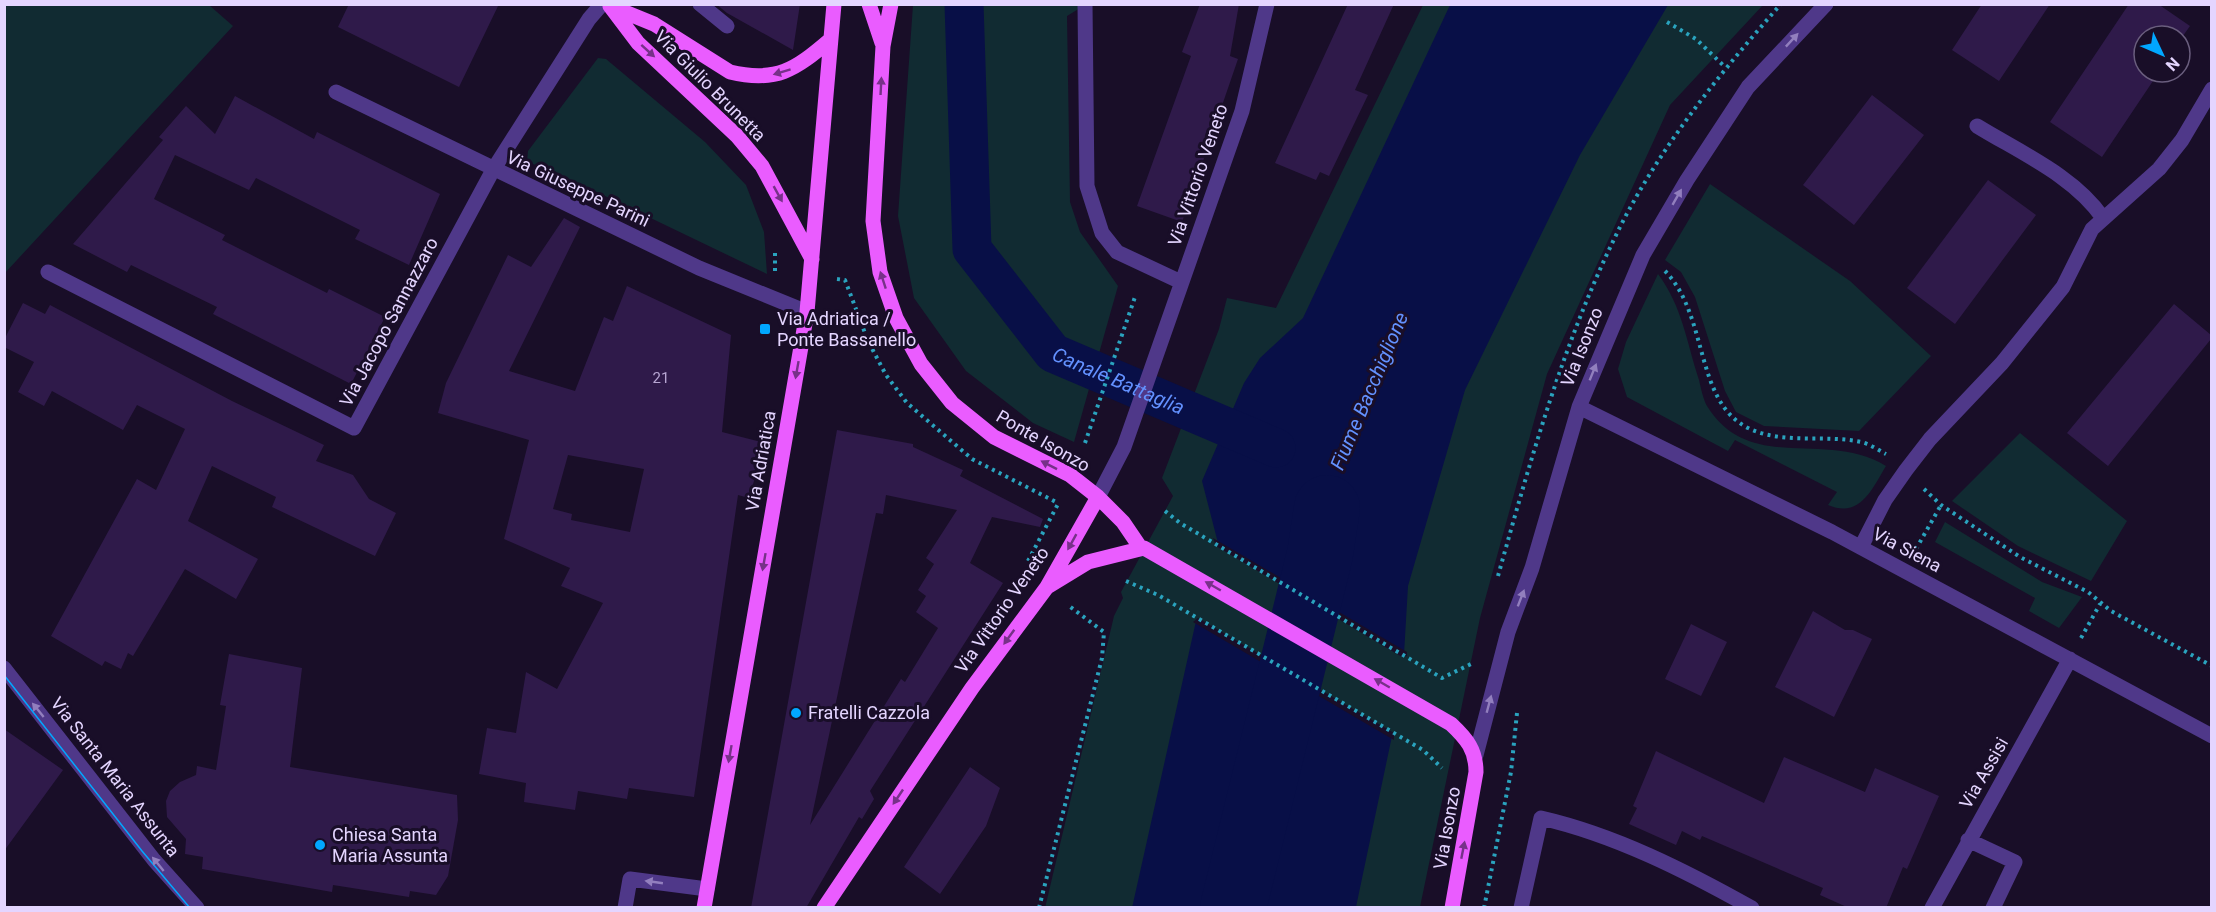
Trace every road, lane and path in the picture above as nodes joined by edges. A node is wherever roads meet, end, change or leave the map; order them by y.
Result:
1 (700, 4) edge
2 (846, 4) edge
3 (869, 4) edge
4 (891, 4) edge
5 (1085, 4) edge
6 (1267, 4) edge
7 (1826, 4) edge
8 (607, 5) edge
9 (833, 12) edge
10 (1667, 22) dead end
11 (727, 26) dead end
12 (830, 40) junction
13 (883, 46) junction
14 (1725, 67) dead end
15 (2211, 89) edge
16 (336, 92) dead end
17 (1977, 126) dead end
18 (493, 170) junction
19 (2103, 218) junction
20 (776, 246) dead end
21 (1643, 255) junction
22 (812, 260) junction
23 (48, 272) dead end
24 (775, 274) dead end
25 (1181, 282) junction
26 (1136, 294) dead end
27 (807, 312) junction
28 (1579, 407) junction
29 (1085, 443) dead end
30 (1893, 457) dead end
31 (972, 459) dead end
32 (1920, 484) dead end
33 (1098, 496) junction
34 (1941, 505) junction
35 (1165, 511) dead end
36 (1140, 547) junction
37 (1861, 547) junction
38 (1911, 557) dead end
39 (1026, 565) dead end
40 (1126, 581) dead end
41 (1047, 586) junction
42 (1064, 603) dead end
43 (2100, 604) junction
44 (1474, 656) dead end
45 (2070, 659) junction
46 (2211, 666) edge
47 (4, 669) edge
48 (1517, 702) dead end
49 (2211, 736) edge
50 (1476, 755) junction
51 (1442, 768) dead end
52 (1968, 840) junction
53 (707, 889) junction
54 (197, 908) edge
55 (625, 908) edge
56 (704, 908) edge
57 (824, 908) edge
58 (1039, 908) edge
59 (1452, 908) edge
60 (1484, 908) edge
61 (1521, 908) edge
62 (1752, 908) edge
63 (1932, 908) edge
64 (1993, 908) edge

1 - 11 street
2 - 9 main road, Via Adriatica
3 - 13 main road
4 - 13 main road, Ponte Isonzo
5 - 25 street
6 - 25 street, Via Vittorio Veneto
21 -> 7 street, Via Isonzo
12 -> 8 main road, Via Giulio Brunetta
8 - 18 street, Via Jacopo Sannazzaro
8 -> 22 main road, Via Giulio Brunetta
9 - 12 main road, Via Adriatica
10 - 14 path
12 - 22 main road, Via Adriatica
33 -> 13 main road, Ponte Isonzo
15 - 19 street
16 - 18 street, Via Giuseppe Parini
17 - 19 street
18 - 23 street, Via Jacopo Sannazzaro
18 - 27 street, Via Giuseppe Parini
19 - 37 street
20 - 24 path
28 -> 21 street, Via Isonzo
21 - 30 path
22 - 27 main road, Via Adriatica
25 - 33 street, Via Vittorio Veneto
26 - 29 path
27 -> 53 main road, Via Adriatica
28 - 37 street, Via Siena
50 -> 28 street, Via Isonzo
31 - 39 path
32 - 34 path
33 - 36 main road, Ponte Isonzo
33 -> 41 main road, Via Vittorio Veneto
34 - 38 path
34 - 43 path
35 - 44 path
36 - 41 main road
50 -> 36 main road
37 - 45 street, Via Siena
40 - 51 path
41 -> 57 main road, Via Vittorio Veneto
42 - 58 path
43 - 45 path
43 - 46 path
45 - 49 street, Via Siena
45 - 52 street, Via Assisi
54 -> 47 street, Via Santa Maria Assunta
48 - 60 path
59 -> 50 main road, Via Isonzo
52 - 63 street, Via Assisi
52 - 64 street
53 -> 55 street
53 - 56 main road, Via Adriatica
61 - 62 street

